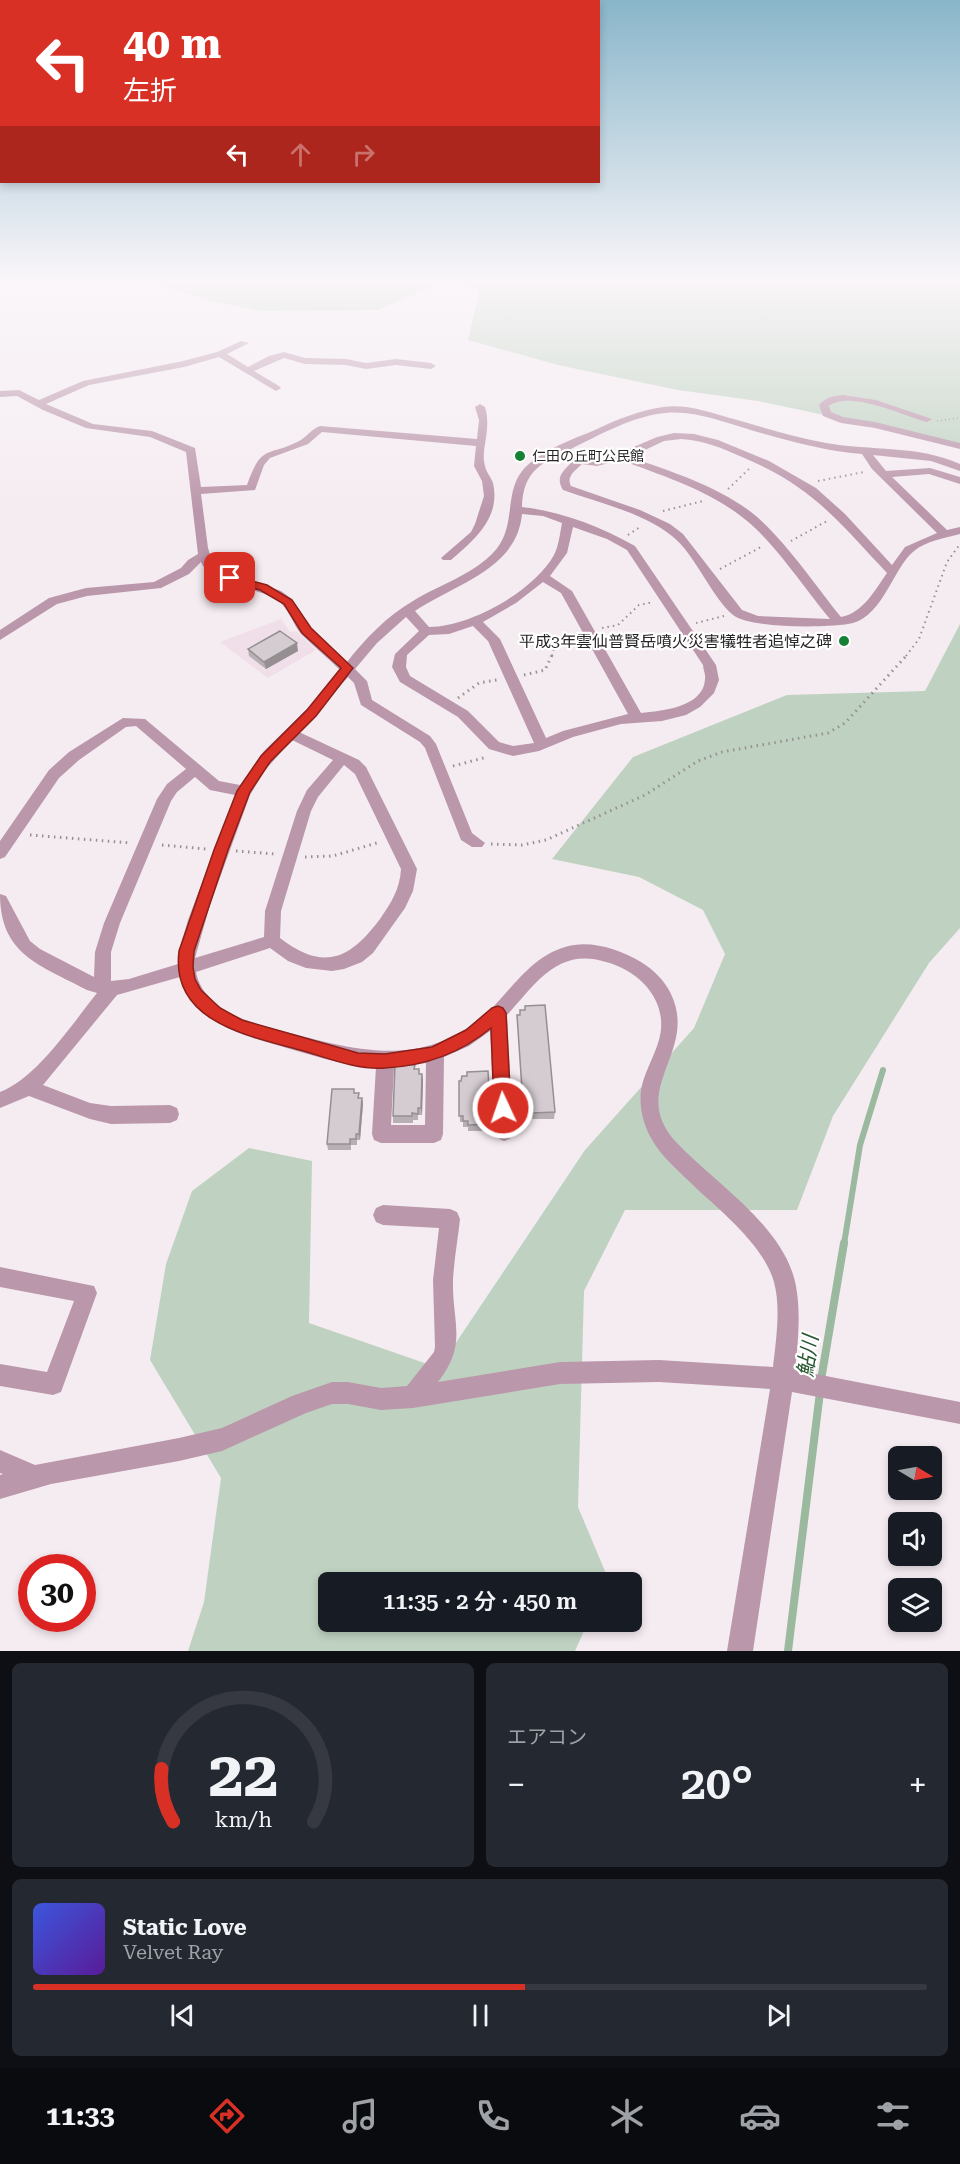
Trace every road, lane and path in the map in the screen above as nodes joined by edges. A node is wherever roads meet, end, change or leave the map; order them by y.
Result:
1 (213, 356) edge
2 (224, 356) edge
3 (280, 356) edge
4 (288, 356) edge
5 (431, 366) dead end
6 (249, 370) junction
7 (276, 388) dead end
8 (0, 394) edge
9 (38, 404) junction
10 (480, 407) dead end
11 (960, 418) edge
12 (927, 419) joint
13 (482, 443) junction
14 (960, 446) edge
15 (561, 449) junction
16 (866, 452) junction
17 (621, 457) junction
18 (579, 461) junction
19 (960, 468) edge
20 (880, 470) junction
21 (960, 481) edge
22 (805, 486) junction
23 (196, 491) junction
24 (516, 510) junction
25 (652, 519) junction
26 (568, 522) junction
27 (960, 530) edge
28 (945, 535) junction
29 (619, 541) junction
30 (960, 544) edge
31 (203, 556) junction
32 (447, 558) dead end
33 (892, 573) junction
34 (543, 577) junction
35 (666, 600) junction
36 (407, 610) junction
37 (738, 613) junction
38 (474, 620) junction
39 (839, 622) junction
40 (683, 626) junction
41 (426, 631) junction
42 (588, 631) junction
43 (0, 636) edge
44 (348, 668) junction
45 (512, 677) junction
46 (449, 705) junction
47 (637, 717) junction
48 (291, 734) junction
49 (542, 745) junction
50 (496, 755) dead end
51 (342, 758) junction
52 (196, 769) junction
53 (439, 769) junction
54 (244, 791) junction
55 (13, 833) junction
56 (394, 838) junction
57 (477, 843) joint
58 (145, 844) junction
59 (221, 850) junction
60 (0, 853) edge
61 (290, 856) junction
62 (0, 900) edge
63 (272, 941) junction
64 (185, 967) junction
65 (107, 988) junction
66 (498, 1013) junction
67 (435, 1053) junction
68 (385, 1061) junction
69 (28, 1087) junction
70 (0, 1100) edge
71 (170, 1114) dead end
72 (504, 1132) dead end
73 (383, 1215) dead end
74 (0, 1277) edge
75 (0, 1375) edge
76 (783, 1379) junction
77 (413, 1397) junction
78 (960, 1413) edge
79 (0, 1461) edge
80 (31, 1475) junction
81 (0, 1487) edge
82 (740, 1651) edge

1 - 9 street
2 - 6 street
3 - 6 street
4 - 5 street
6 - 7 street
8 - 9 street
9 - 23 street
10 - 13 street
11 - 12 path
12 - 14 street
13 - 23 street
13 - 32 street
15 - 16 street
15 - 18 street
15 - 24 street
16 - 19 street
16 - 20 street
17 - 18 street
17 - 22 street
17 - 39 street
18 - 25 street
20 - 21 street
20 - 22 path
20 - 28 street
22 - 33 street
23 - 31 street
24 - 26 street
24 - 36 street
25 - 29 path
25 - 37 street
26 - 29 street
26 - 34 street
27 - 28 street
28 - 33 street
29 - 35 street
30 - 57 path
31 - 43 street
31 - 44 street
33 - 39 street
34 - 38 street
34 - 42 street
35 - 40 street
35 - 42 path
36 - 41 street
36 - 44 street
37 - 39 street
37 - 40 path
38 - 41 street
38 - 45 street
40 - 47 street
41 - 46 street
42 - 45 path
42 - 47 street
44 - 48 street
44 - 53 street
45 - 46 path
45 - 49 street
46 - 49 street
47 - 49 street
48 - 51 street
48 - 54 street
50 - 53 path
51 - 56 street
51 - 61 street
52 - 54 street
52 - 55 street
52 - 58 street
53 - 57 street
54 - 59 street
55 - 58 path
55 - 60 street
56 - 61 path
56 - 63 street
58 - 59 path
58 - 65 street
59 - 61 path
59 - 64 street
61 - 63 street
62 - 65 street
63 - 64 street
64 - 65 street
64 - 68 street
65 - 69 street
66 - 67 street
66 - 72 street
66 - 76 street
67 - 68 street
67 - 68 street
69 - 70 street
69 - 71 street
73 - 77 street
74 - 75 street
76 - 77 street
76 - 78 street
76 - 82 street
77 - 80 street
79 - 80 street
80 - 81 street

